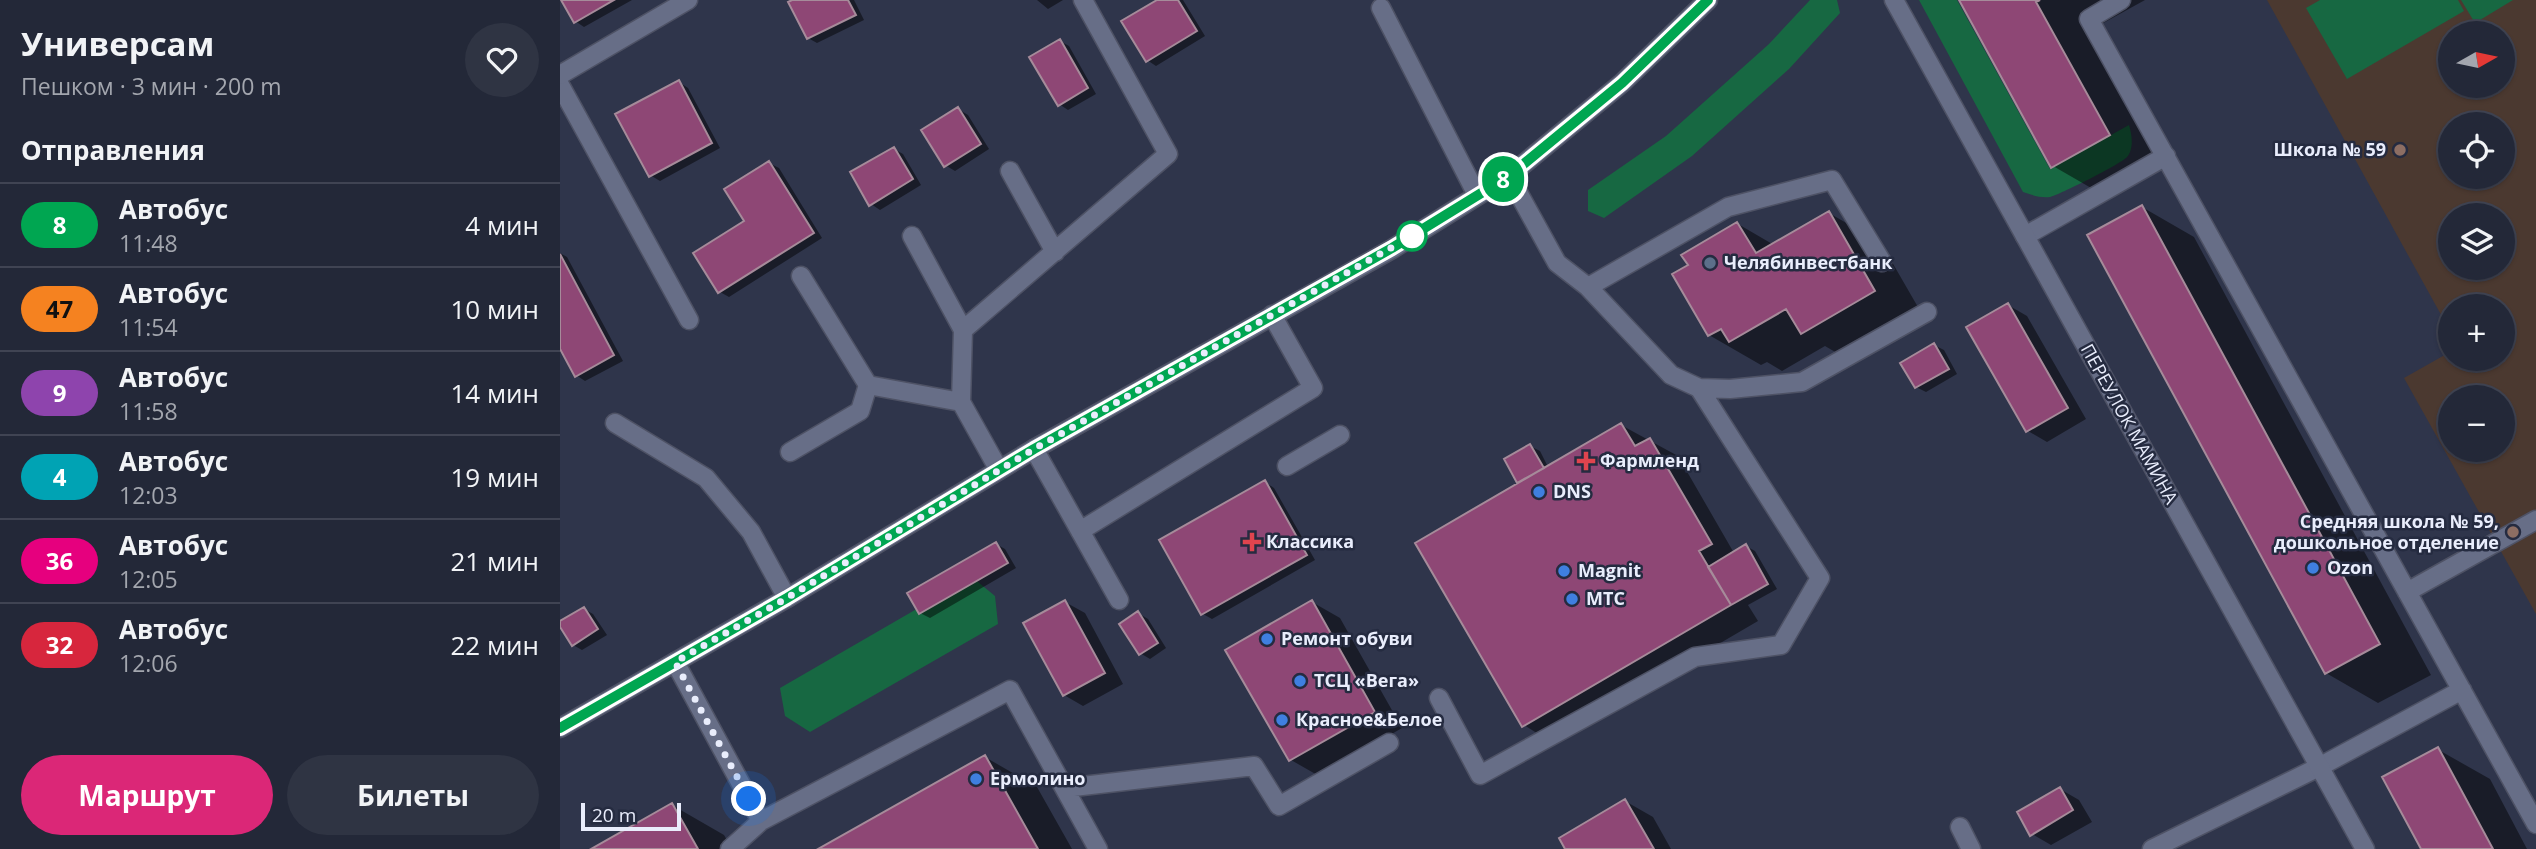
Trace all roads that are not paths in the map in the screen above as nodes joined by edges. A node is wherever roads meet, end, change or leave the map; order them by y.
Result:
1 (688, 0) edge
2 (1083, 0) edge
3 (1708, 0) edge
4 (1894, 0) edge
5 (2121, 0) edge
6 (1381, 8) dead end
7 (560, 75) edge
8 (560, 85) edge
9 (2166, 156) junction
10 (1010, 171) dead end
11 (1509, 176) junction
12 (1478, 195) junction
13 (912, 236) dead end
14 (2025, 236) junction
15 (1055, 252) junction
16 (1882, 262) dead end
17 (802, 276) dead end
18 (1588, 287) junction
19 (1927, 312) dead end
20 (1272, 315) junction
21 (689, 320) dead end
22 (963, 330) junction
23 (868, 386) junction
24 (1699, 388) junction
25 (961, 402) junction
26 (615, 423) dead end
27 (1340, 435) dead end
28 (1034, 449) junction
29 (790, 452) dead end
30 (1287, 466) dead end
31 (999, 470) junction
32 (2536, 520) edge
33 (1080, 531) junction
34 (2407, 592) junction
35 (787, 598) junction
36 (1119, 600) dead end
37 (675, 662) junction
38 (2462, 690) junction
39 (1439, 698) dead end
40 (560, 728) edge
41 (1389, 743) dead end
42 (2319, 767) junction
43 (1065, 788) junction
44 (761, 821) junction
45 (2536, 824) edge
46 (1960, 827) dead end
47 (730, 849) edge
48 (1098, 849) edge
49 (1971, 849) edge
50 (2152, 849) edge
51 (2365, 849) edge

1 - 7 main road
2 - 15 main road
3 - 11 main road
4 - 14 main road, ПЕРЕУЛОК МАМИНА
5 - 9 main road
6 - 12 main road
8 - 21 main road
9 - 14 main road
9 - 34 main road
10 - 15 main road
11 - 12 main road
11 - 18 main road
12 - 20 main road
13 - 22 main road
14 - 42 main road, ПЕРЕУЛОК МАМИНА
15 - 22 main road
16 - 18 main road
17 - 23 main road
18 - 24 main road
19 - 24 main road
20 - 28 main road
20 - 33 main road
22 - 25 main road
23 - 25 main road
23 - 29 main road
24 - 39 main road
25 - 31 main road
26 - 35 main road
27 - 30 main road
28 - 31 main road
28 - 33 main road
31 - 35 main road
32 - 34 main road
33 - 36 main road
34 - 38 main road
35 - 37 main road
37 - 40 main road
37 - 44 main road
38 - 42 main road
38 - 45 main road
41 - 43 main road
42 - 50 main road
42 - 51 main road, ПЕРЕУЛОК МАМИНА
43 - 44 main road
43 - 48 main road
44 - 47 main road
46 - 49 main road

